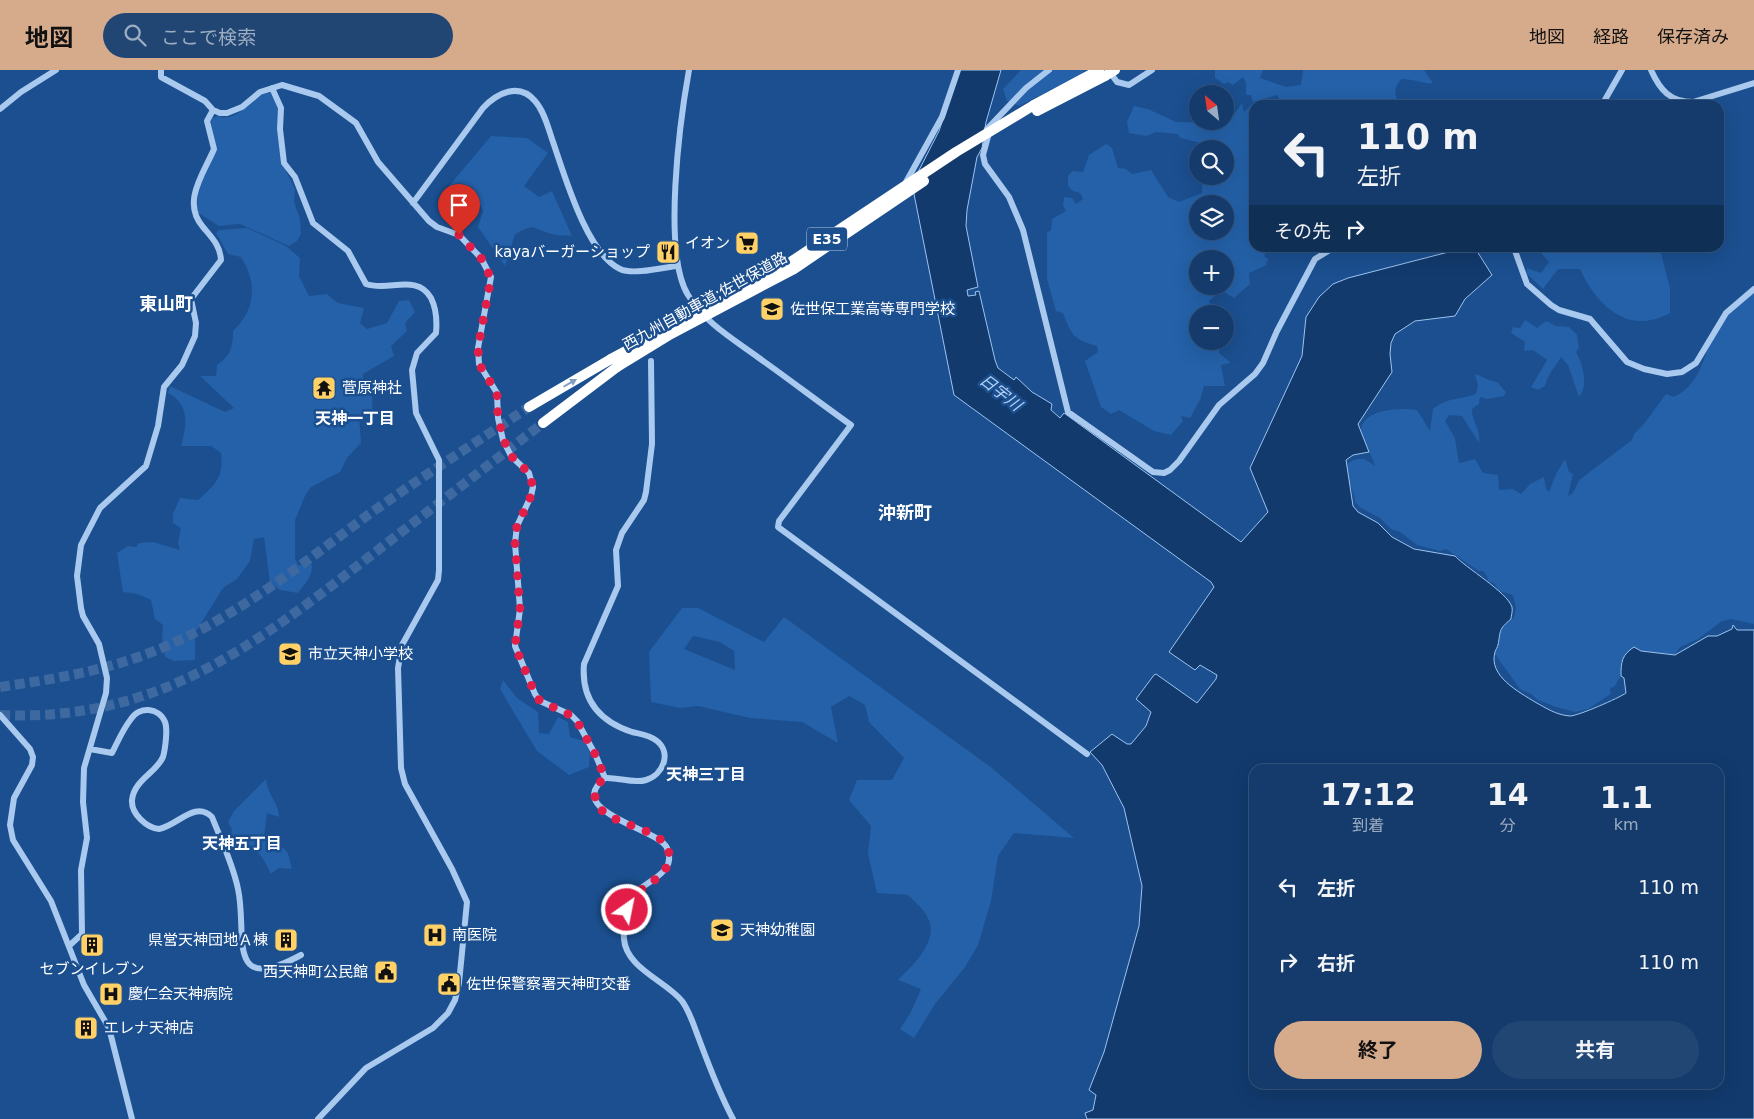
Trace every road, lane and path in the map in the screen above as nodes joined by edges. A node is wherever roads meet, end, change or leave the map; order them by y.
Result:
1 (56, 70) edge
2 (161, 70) edge
3 (688, 70) edge
4 (958, 70) edge
5 (1049, 70) edge
6 (1115, 70) edge
7 (1152, 70) edge
8 (1622, 70) edge
9 (1651, 70) edge
10 (1104, 72) edge
11 (1754, 83) edge
12 (272, 88) junction
13 (1605, 100) edge
14 (1678, 100) edge
15 (1699, 100) edge
16 (0, 108) edge
17 (213, 110) junction
18 (989, 128) junction
19 (891, 200) junction
20 (413, 203) junction
21 (1326, 252) edge
22 (1515, 252) edge
23 (676, 266) junction
24 (1754, 289) edge
25 (707, 320) junction
26 (651, 361) dead end
27 (614, 363) junction
28 (529, 408) tunnel mouth
29 (543, 423) tunnel mouth
30 (0, 715) edge
31 (90, 749) junction
32 (1087, 754) dead end
33 (605, 778) junction
34 (70, 945) junction
35 (301, 954) dead end
36 (132, 1119) edge
37 (318, 1119) edge
38 (733, 1119) edge

1 - 16 street
2 - 17 street
3 - 23 street
4 - 19 street
5 - 18 street
6 - 10 highway, 西九州自動車道;佐世保道路 / E35, bridge
7 - 10 street
8 - 13 street
9 - 14 street
10 - 27 highway, 西九州自動車道;佐世保道路 / E35, bridge
11 - 15 street
12 - 17 street
12 - 20 street
12 - 37 street
17 - 31 street
18 - 19 street, bridge
18 - 21 street
19 - 25 street
20 - 23 street
20 - 33 street
22 - 24 street
23 - 25 street
25 - 32 street
26 - 33 street
28 -> 27 highway, 西九州自動車道;佐世保道路 / E35
27 - 29 highway, 西九州自動車道;佐世保道路 / E35
30 - 34 street
31 - 34 street
31 - 35 street
33 - 38 street
34 - 36 street

